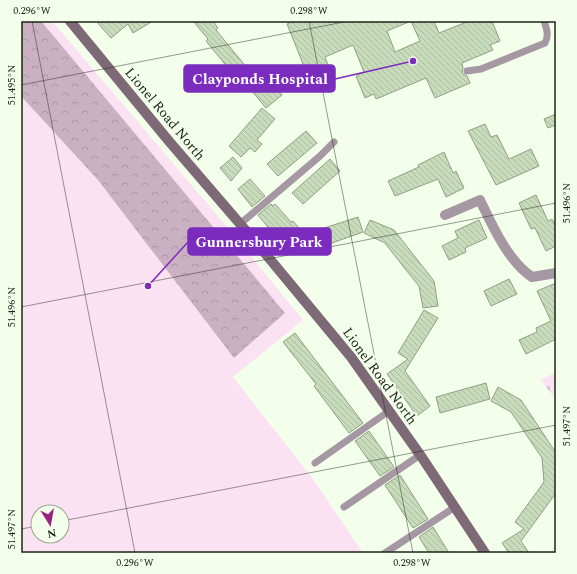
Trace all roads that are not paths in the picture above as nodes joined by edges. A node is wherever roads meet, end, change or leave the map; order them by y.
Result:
1 (70, 21) edge
2 (544, 21) edge
3 (467, 71) dead end
4 (334, 142) dead end
5 (445, 215) dead end
6 (240, 224) junction
7 (556, 273) edge
8 (389, 411) junction
9 (420, 455) junction
10 (315, 463) dead end
11 (455, 506) junction
12 (344, 507) dead end
13 (385, 553) edge
14 (485, 553) edge

1 - 6 street, Lionel Road North
2 - 3 lane
4 - 6 lane
5 - 7 street
6 - 8 street, Lionel Road North
8 - 9 street, Lionel Road North
8 - 10 lane
9 - 11 street, Lionel Road North
9 - 12 lane
11 - 13 lane
11 - 14 street, Lionel Road North

